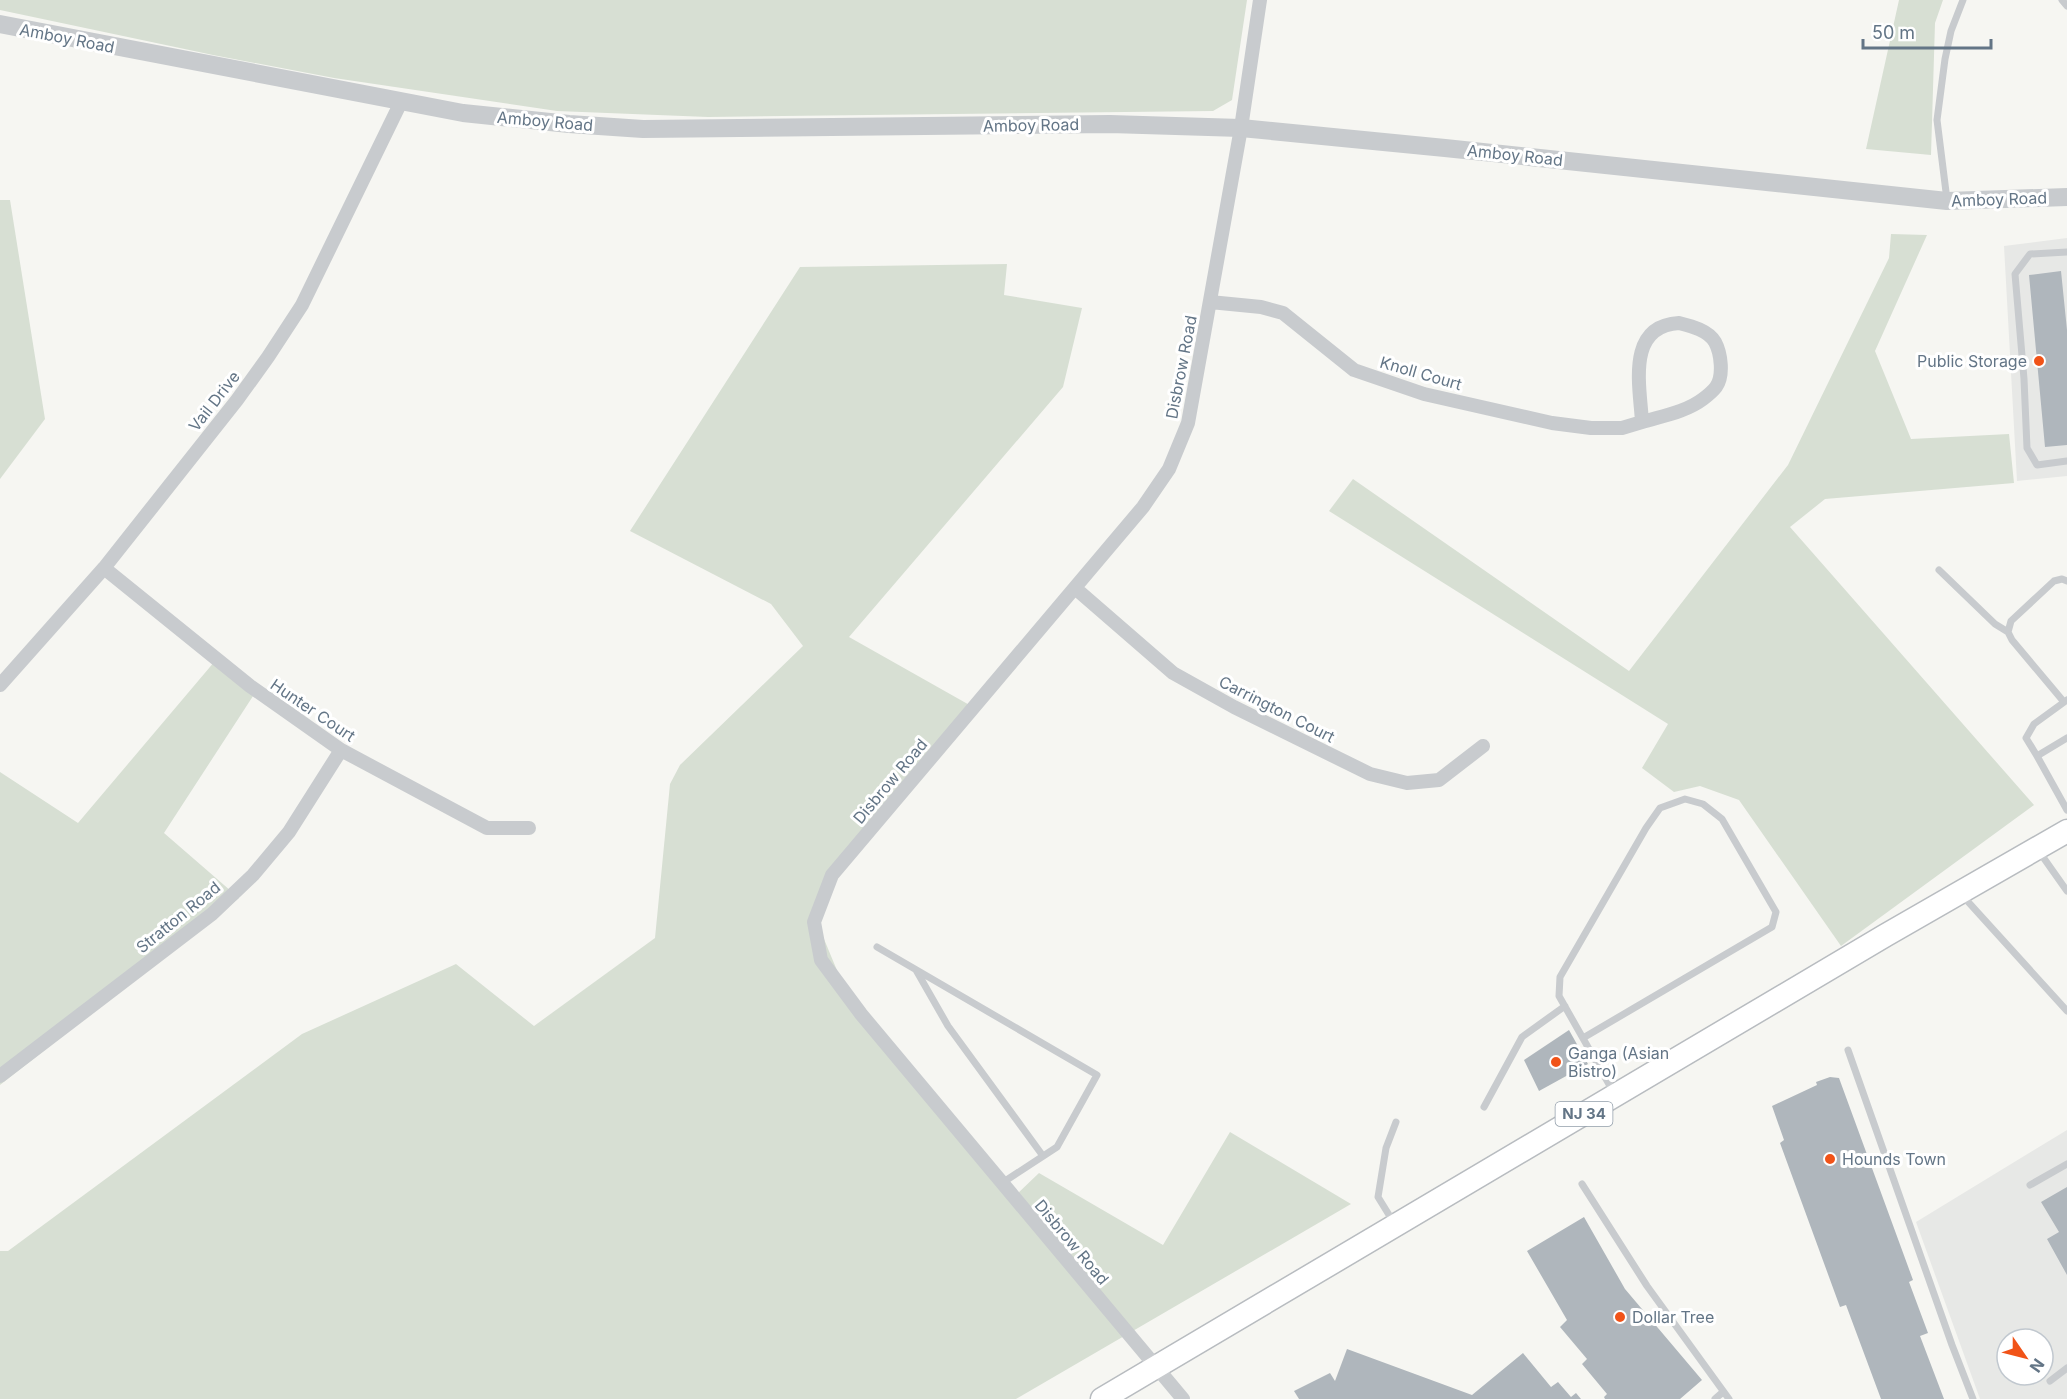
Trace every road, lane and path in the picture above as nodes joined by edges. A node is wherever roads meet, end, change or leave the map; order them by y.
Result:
1 (1260, 0) edge
2 (1963, 0) edge
3 (2062, 0) edge
4 (2067, 6) edge
5 (0, 24) edge
6 (401, 102) junction
7 (1241, 128) junction
8 (2067, 197) edge
9 (1947, 201) junction
10 (2067, 252) edge
11 (2067, 258) edge
12 (1210, 302) junction
13 (1642, 422) junction
14 (2067, 461) edge
15 (104, 568) junction
16 (1939, 570) dead end
17 (2067, 580) edge
18 (1075, 588) junction
19 (2008, 632) junction
20 (0, 685) edge
21 (2065, 701) edge
22 (2067, 738) edge
23 (1483, 746) dead end
24 (341, 750) junction
25 (2037, 756) junction
26 (2067, 810) edge
27 (529, 828) dead end
28 (2067, 831) edge
29 (2036, 848) junction
30 (2064, 882) edge
31 (2067, 891) edge
32 (1959, 892) junction
33 (877, 947) dead end
34 (915, 969) junction
35 (1565, 1006) junction
36 (2067, 1011) edge
37 (1583, 1038) junction
38 (1848, 1050) dead end
39 (0, 1076) edge
40 (1616, 1095) junction
41 (1484, 1107) dead end
42 (1396, 1122) dead end
43 (1043, 1156) junction
44 (2067, 1164) edge
45 (1002, 1183) junction
46 (1582, 1184) dead end
47 (2030, 1185) dead end
48 (1395, 1225) junction
49 (1155, 1367) junction
50 (1723, 1392) junction
51 (1102, 1399) edge
52 (1183, 1399) edge
53 (1715, 1399) edge
54 (1729, 1399) edge
55 (1973, 1399) edge

1 - 7 street, Disbrow Road
2 - 9 lane
3 - 4 lane
5 - 6 street, Amboy Road
6 - 7 street, Amboy Road
6 - 15 street, Vail Drive
7 - 9 street, Amboy Road
7 - 12 street, Disbrow Road
8 - 9 street, Amboy Road
10 - 11 lane
10 - 14 lane
12 - 13 street, Knoll Court
12 - 18 street, Disbrow Road
13 - 13 street, Knoll Court
15 - 20 street, Vail Drive
15 - 24 street, Hunter Court
16 - 19 lane
17 - 19 lane
18 - 23 street, Carrington Court
18 - 45 street, Disbrow Road
19 - 21 lane
21 - 25 lane
22 - 25 lane
24 - 27 street, Hunter Court
24 - 39 street, Stratton Road
25 - 26 lane
28 - 29 main road, NJ 34
29 - 30 lane
29 - 32 main road, NJ 34
30 - 31 lane
32 - 36 lane
32 - 40 main road, NJ 34
33 - 34 lane
34 - 43 lane
34 - 43 lane
35 - 37 lane
35 - 37 lane
35 - 41 lane
37 - 40 lane
38 - 55 lane
40 - 48 main road, NJ 34
42 - 48 lane
43 - 45 lane
44 - 47 lane
45 - 49 street, Disbrow Road
46 - 50 lane
48 - 49 main road, NJ 34
49 - 51 main road, NJ 34
49 - 52 street, Disbrow Road
50 - 53 lane
50 - 54 lane

